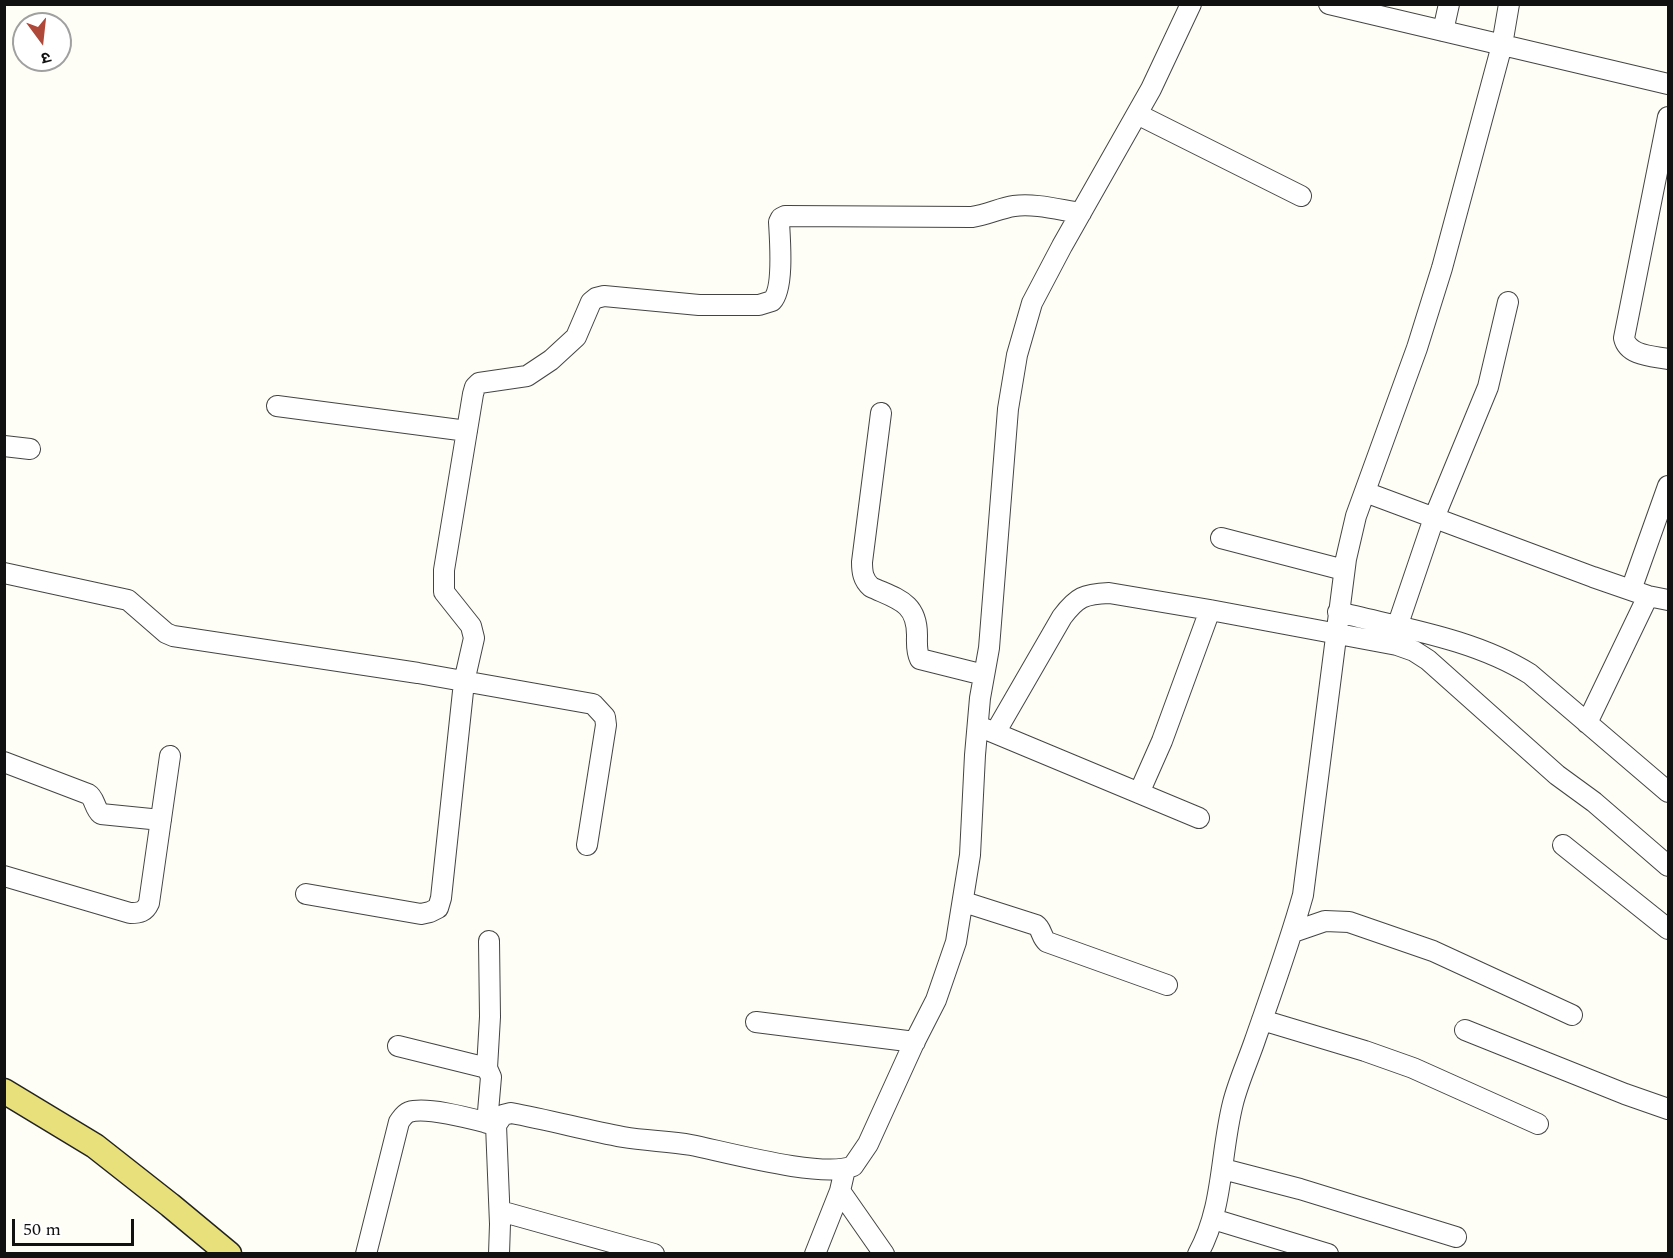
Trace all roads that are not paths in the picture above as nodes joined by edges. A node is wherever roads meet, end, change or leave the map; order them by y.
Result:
1 (1191, 4) edge
2 (1449, 4) edge
3 (1509, 4) edge
4 (1339, 6) edge
5 (1443, 31) junction
6 (1502, 45) junction
7 (1668, 84) edge
8 (1137, 114) junction
9 (1668, 117) edge
10 (1301, 196) dead end
11 (1081, 213) junction
12 (1508, 302) dead end
13 (1668, 359) edge
14 (277, 406) dead end
15 (881, 413) dead end
16 (467, 430) junction
17 (4, 446) edge
18 (30, 449) dead end
19 (1668, 486) edge
20 (1365, 492) junction
21 (1434, 518) junction
22 (1221, 538) dead end
23 (1344, 570) junction
24 (4, 573) edge
25 (1639, 593) junction
26 (1668, 600) edge
27 (1210, 610) junction
28 (1336, 623) junction
29 (1397, 627) junction
30 (984, 675) junction
31 (464, 682) junction
32 (1587, 723) junction
33 (987, 730) junction
34 (170, 756) dead end
35 (4, 762) edge
36 (1667, 784) edge
37 (1139, 793) junction
38 (1199, 818) dead end
39 (161, 820) junction
40 (587, 845) dead end
41 (1563, 845) dead end
42 (1668, 866) edge
43 (4, 876) edge
44 (306, 894) dead end
45 (964, 902) junction
46 (1668, 929) edge
47 (1293, 932) junction
48 (489, 941) dead end
49 (1167, 985) dead end
50 (1572, 1015) dead end
51 (1262, 1020) junction
52 (756, 1022) dead end
53 (1465, 1030) dead end
54 (915, 1042) junction
55 (398, 1046) dead end
56 (487, 1068) junction
57 (4, 1091) edge
58 (1668, 1109) edge
59 (492, 1124) junction
60 (1538, 1124) dead end
61 (845, 1169) junction
62 (1223, 1169) junction
63 (840, 1191) junction
64 (500, 1211) junction
65 (1213, 1220) junction
66 (1456, 1238) dead end
67 (229, 1254) edge
68 (366, 1254) edge
69 (499, 1254) edge
70 (654, 1254) edge
71 (815, 1254) edge
72 (884, 1254) edge
73 (1198, 1254) edge
74 (1328, 1254) edge

1 - 8 street
2 - 5 street
3 - 6 street
4 - 5 street
5 - 6 street
6 - 7 street
6 - 20 street
8 - 10 street
8 - 11 street
9 - 13 street
11 - 16 street
11 - 30 street
12 - 21 street
14 - 16 street
15 - 30 street
16 - 31 street
17 - 18 street
19 - 25 street
20 - 21 street
20 - 23 street
21 - 25 street
21 - 29 street
22 - 23 street
23 - 28 street
24 - 31 street
25 - 26 street
25 - 32 street
27 - 28 street
27 - 33 street
27 - 37 street
28 - 29 street
28 - 42 street
28 - 47 street
29 - 32 street
30 - 33 street
31 - 40 street
31 - 44 street
32 - 36 street
33 - 37 street
33 - 45 street
34 - 39 street
35 - 39 street
37 - 38 street
39 - 43 street
41 - 46 street
45 - 49 street
45 - 54 street
47 - 50 street
47 - 51 street
48 - 56 street
51 - 60 street
51 - 62 street
52 - 54 street
53 - 58 street
54 - 61 street
55 - 56 street
56 - 59 street
57 - 67 main road
59 - 61 street
59 - 64 street
59 - 68 street
61 - 63 street
62 - 65 street
62 - 66 street
63 - 71 street
63 - 72 street
64 - 69 street
64 - 70 street
65 - 73 street
65 - 74 street

